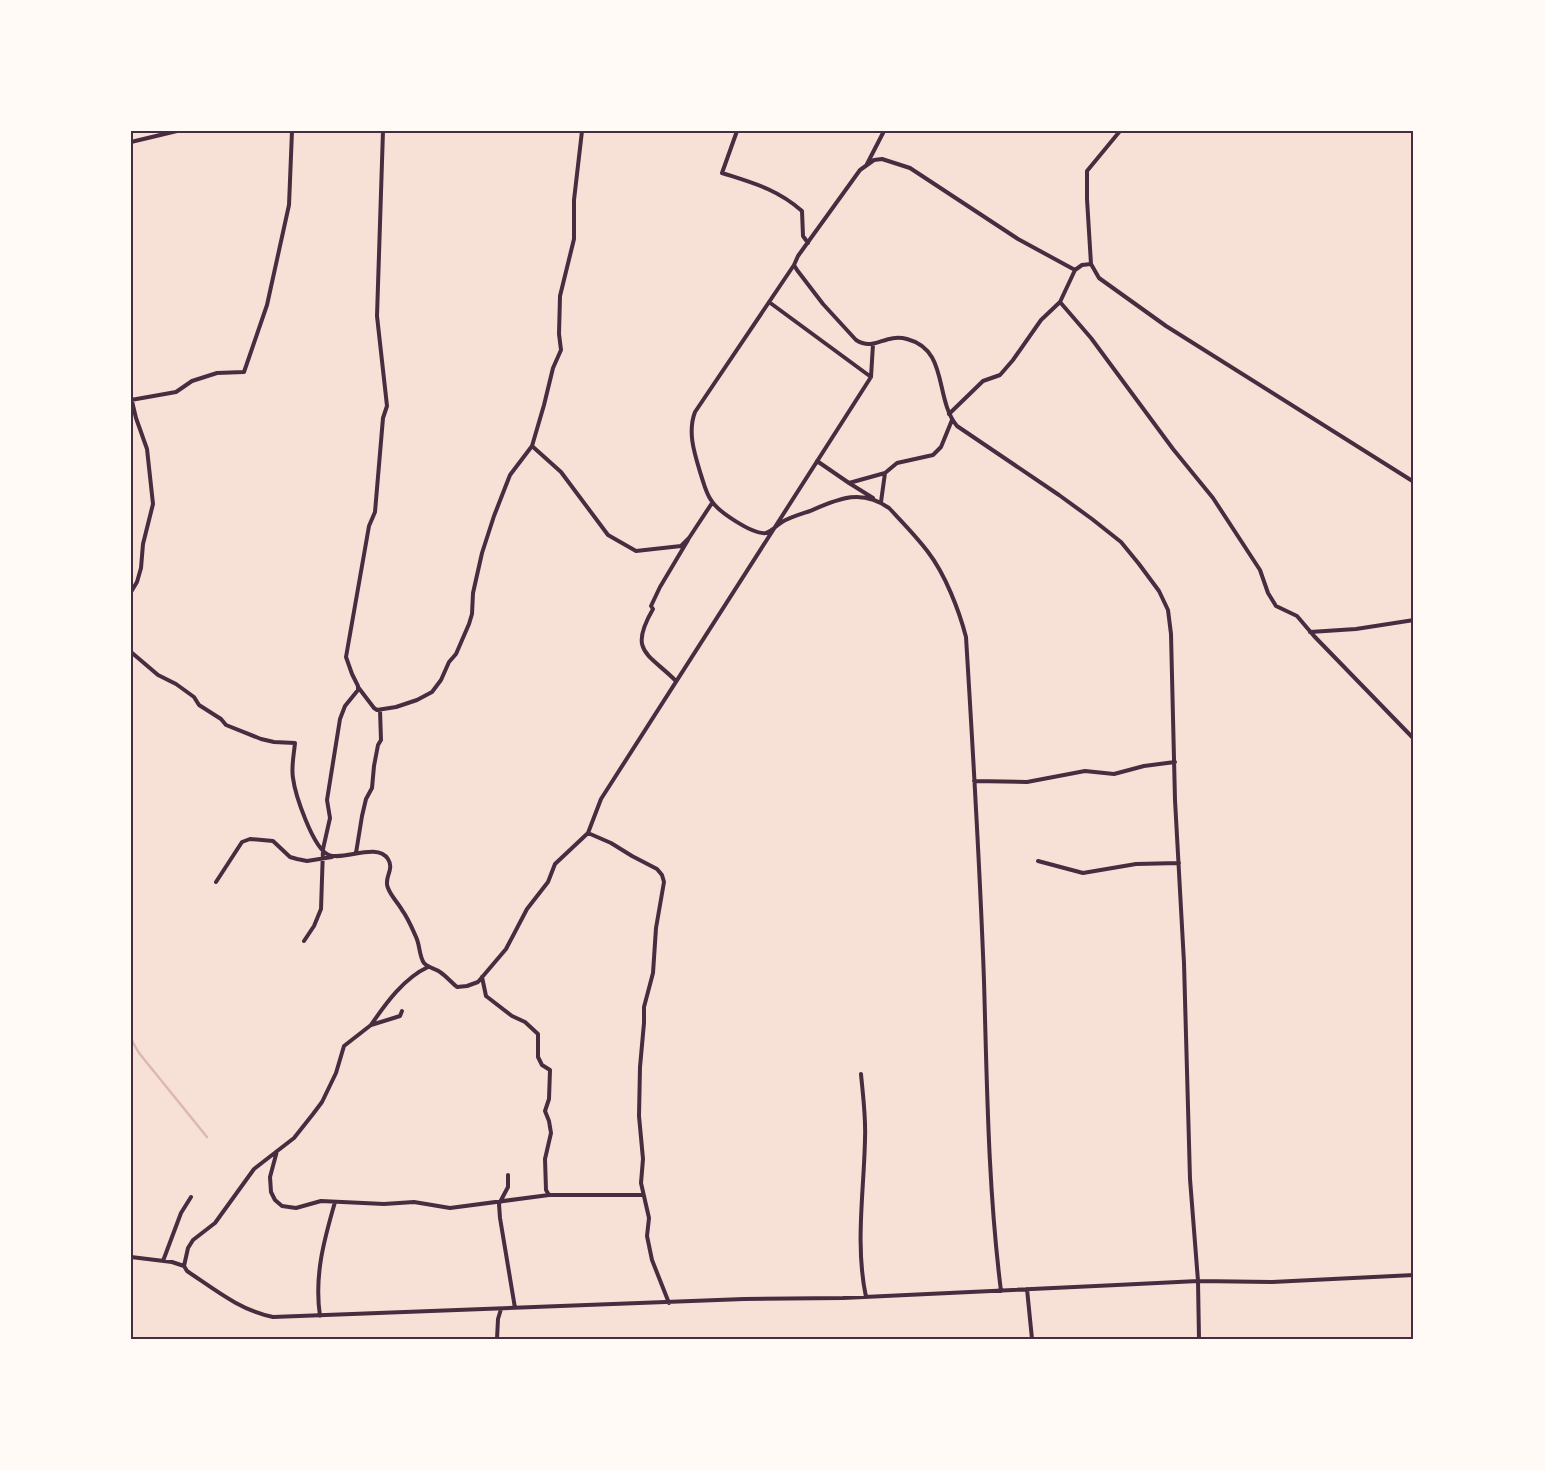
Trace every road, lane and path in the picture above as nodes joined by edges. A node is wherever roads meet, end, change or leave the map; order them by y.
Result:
1 (177, 131) edge
2 (292, 131) edge
3 (383, 131) edge
4 (582, 131) edge
5 (738, 131) edge
6 (884, 131) edge
7 (1120, 131) edge
8 (131, 142) edge
9 (867, 164) junction
10 (808, 243) junction
11 (794, 264) junction
12 (1091, 264) junction
13 (1075, 270) junction
14 (768, 302) junction
15 (1060, 302) junction
16 (873, 344) junction
17 (872, 377) junction
18 (131, 399) edge
19 (949, 414) junction
20 (952, 420) junction
21 (532, 446) junction
22 (817, 461) junction
23 (886, 473) junction
24 (1414, 482) edge
25 (849, 483) junction
26 (874, 499) junction
27 (881, 502) junction
28 (712, 503) junction
29 (774, 528) junction
30 (689, 538) junction
31 (131, 592) edge
32 (1414, 620) edge
33 (1310, 632) junction
34 (131, 652) edge
35 (676, 680) junction
36 (358, 687) junction
37 (380, 710) junction
38 (1414, 739) edge
39 (1174, 762) junction
40 (974, 781) junction
41 (588, 833) junction
42 (323, 849) junction
43 (356, 853) junction
44 (336, 856) junction
45 (322, 858) junction
46 (1038, 861) dead end
47 (1179, 863) junction
48 (216, 882) dead end
49 (304, 941) dead end
50 (428, 967) junction
51 (482, 977) junction
52 (402, 1011) dead end
53 (371, 1025) junction
54 (861, 1074) dead end
55 (277, 1151) junction
56 (508, 1175) dead end
57 (549, 1195) junction
58 (643, 1196) junction
59 (191, 1197) dead end
60 (335, 1202) junction
61 (500, 1202) junction
62 (131, 1257) edge
63 (164, 1261) junction
64 (184, 1266) junction
65 (1414, 1275) edge
66 (1198, 1281) junction
67 (1027, 1290) junction
68 (1000, 1291) junction
69 (866, 1297) junction
70 (669, 1303) junction
71 (515, 1308) junction
72 (501, 1309) junction
73 (320, 1316) junction
74 (497, 1339) edge
75 (1032, 1339) edge
76 (1199, 1339) edge

1 - 8 street
2 - 18 street
3 - 36 street
4 - 21 street
5 - 10 street
6 - 9 street
7 - 12 street
9 - 10 street
9 - 13 street
10 - 11 street
11 - 14 street
11 - 16 street
12 - 13 street
12 - 24 street
13 - 15 street
14 - 17 street
14 - 28 street
15 - 19 street
15 - 33 street
16 - 17 street
16 - 19 street
17 - 22 street
18 - 31 street
19 - 20 street
20 - 23 street
20 - 39 street
21 - 30 street
21 - 37 street
22 - 25 street
22 - 29 street
23 - 25 street
23 - 27 street
25 - 26 street
26 - 27 street
26 - 29 street
27 - 40 street
28 - 29 street
28 - 30 street
29 - 35 street
30 - 35 street
32 - 33 street
33 - 38 street
34 - 42 street
35 - 41 street
36 - 37 street
36 - 42 street
37 - 43 street
39 - 40 street
39 - 47 street
40 - 68 street
41 - 51 street
41 - 58 street
42 - 44 street
42 - 45 street
43 - 44 street
43 - 50 street
44 - 45 street
45 - 48 street
45 - 49 street
46 - 47 street
47 - 66 street
50 - 51 street
50 - 53 street
51 - 57 street
52 - 53 street
53 - 55 street
54 - 69 street
55 - 60 street
55 - 64 street
56 - 61 street
57 - 58 street
57 - 61 street
58 - 70 street
59 - 63 street
60 - 61 street
60 - 73 street
61 - 71 street
62 - 63 street
63 - 64 street
64 - 73 street
65 - 66 street
66 - 67 street
66 - 76 street
67 - 68 street
67 - 75 street
68 - 69 street
69 - 70 street
70 - 71 street
71 - 72 street
72 - 73 street
72 - 74 street

